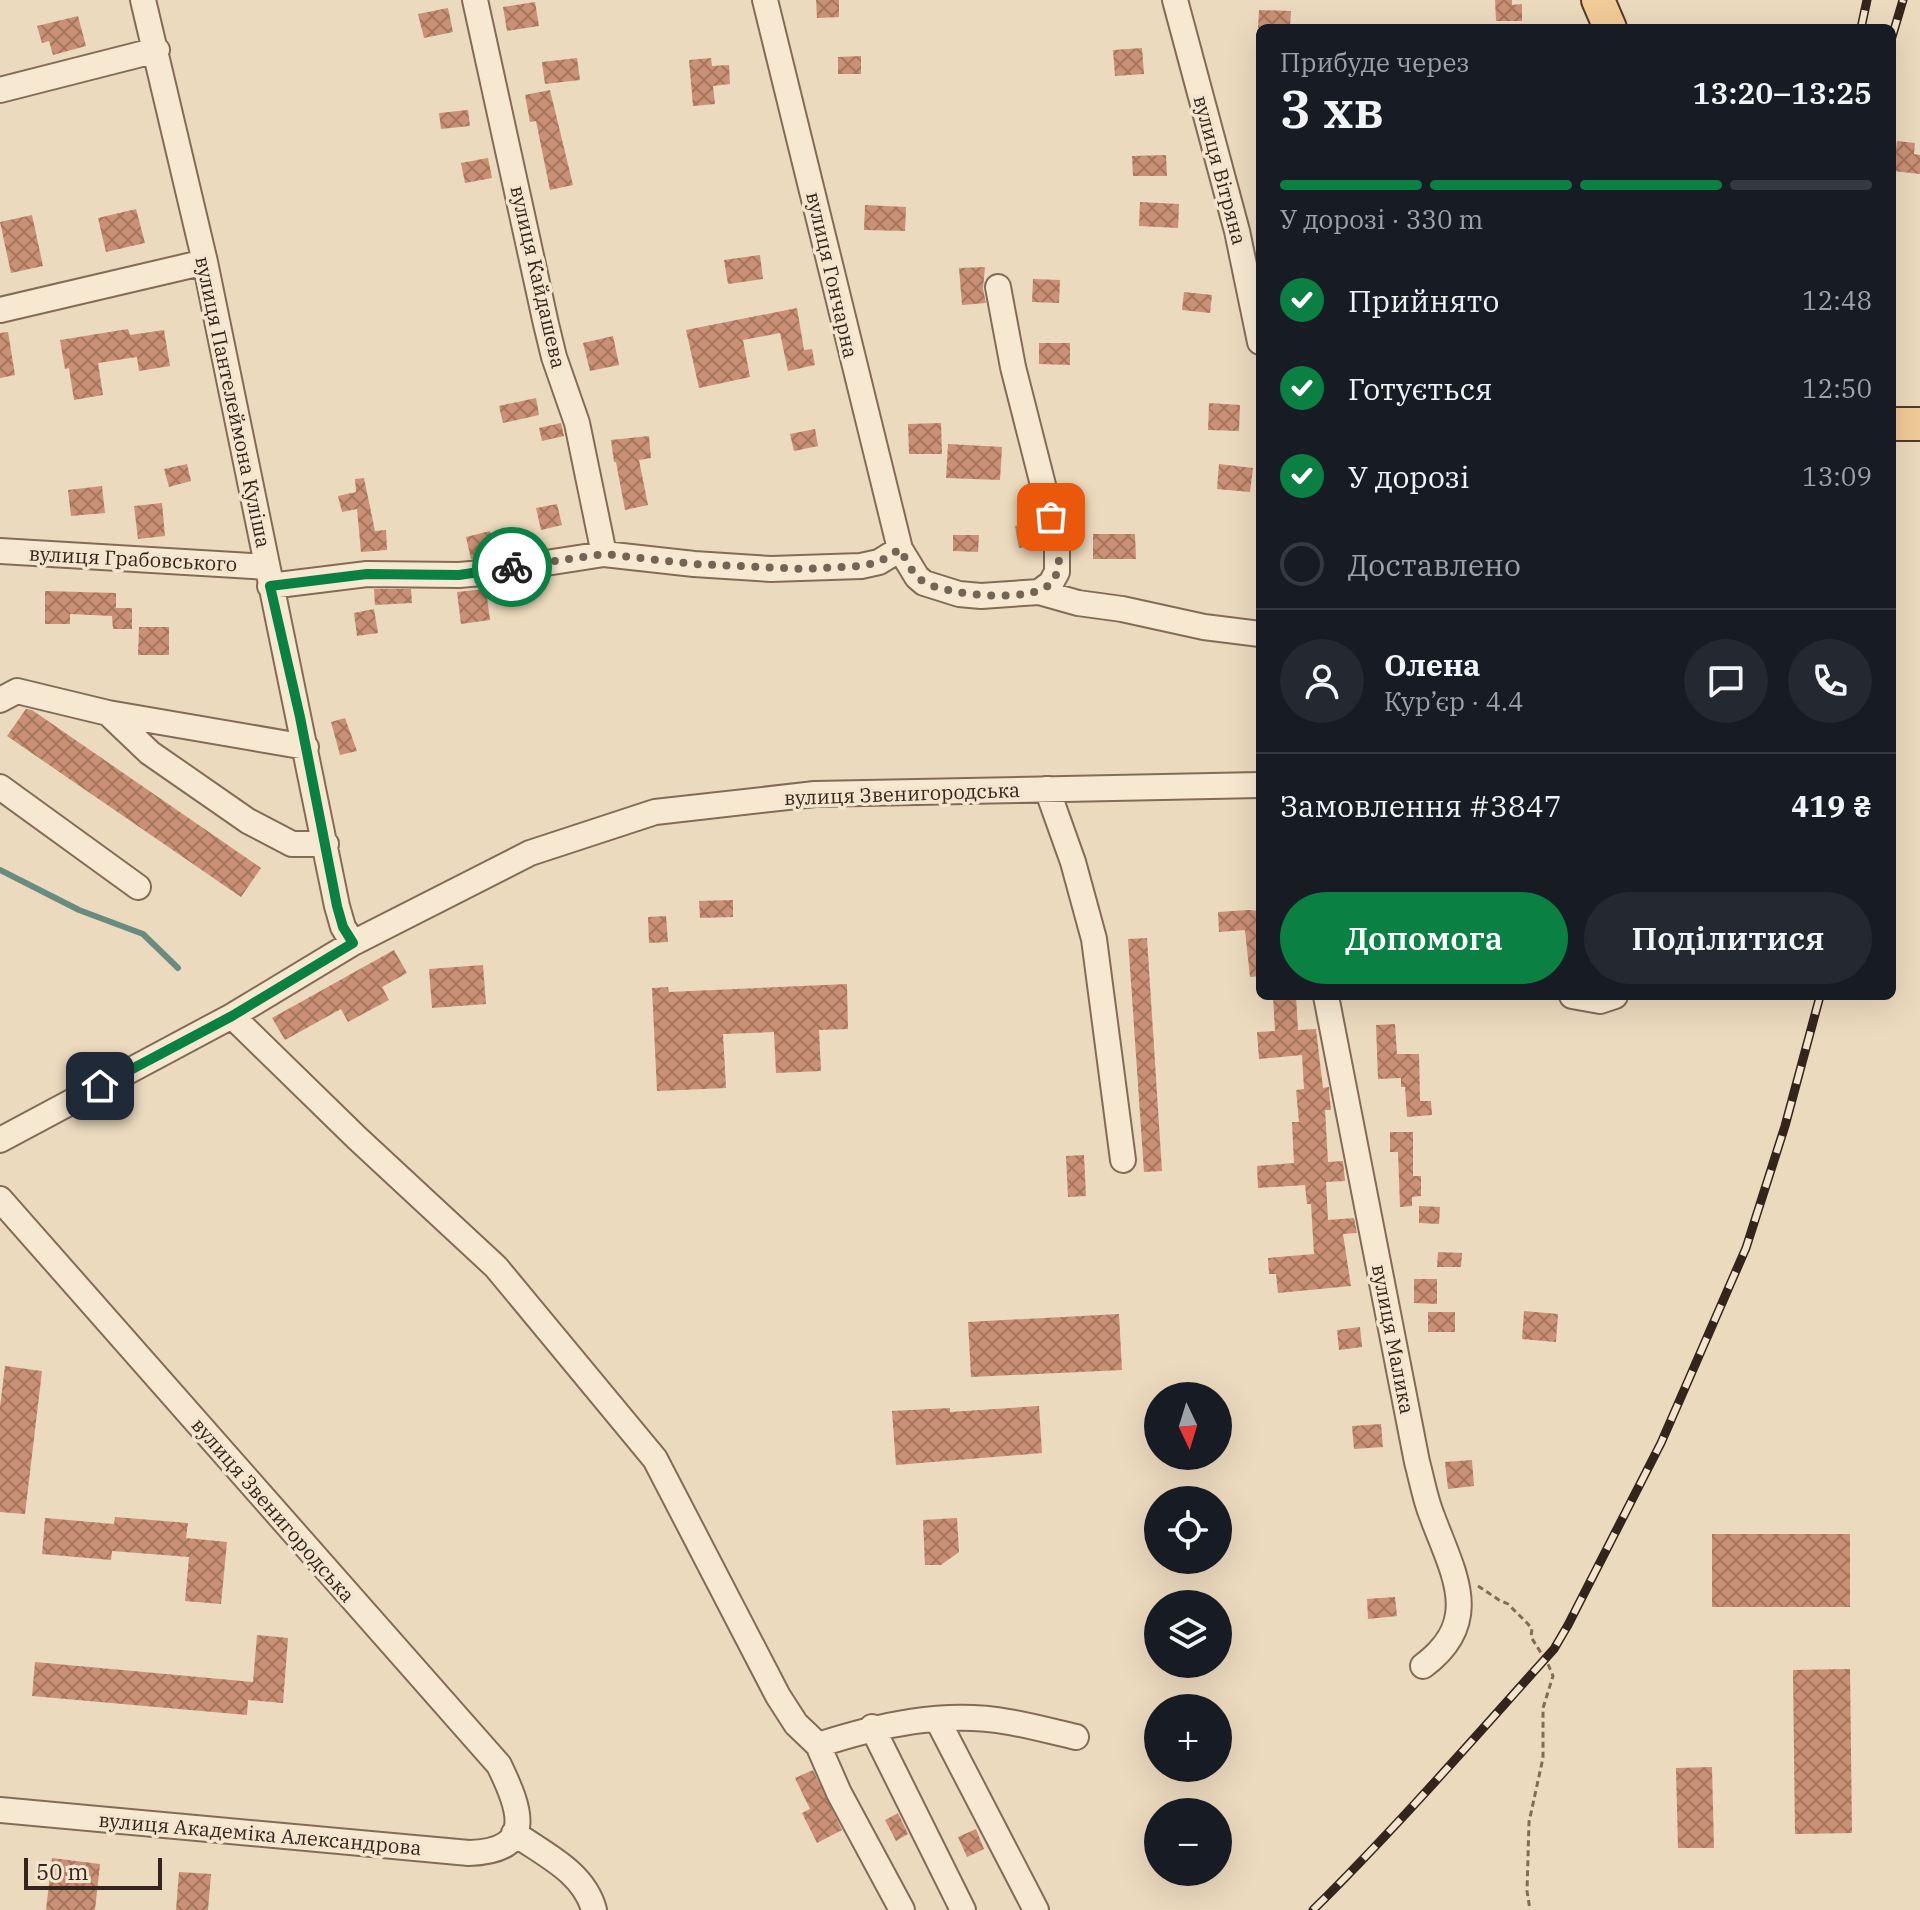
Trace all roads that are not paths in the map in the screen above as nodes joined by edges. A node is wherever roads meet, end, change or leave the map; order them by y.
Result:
1 (143, 0) edge
2 (475, 0) edge
3 (765, 0) edge
4 (1175, 0) edge
5 (1598, 0) edge
6 (1608, 24) edge
7 (157, 50) junction
8 (0, 90) edge
9 (205, 262) junction
10 (998, 287) dead end
11 (0, 310) edge
12 (1256, 323) edge
13 (1896, 424) edge
14 (1920, 424) edge
15 (900, 549) junction
16 (0, 551) edge
17 (604, 554) junction
18 (268, 577) junction
19 (1039, 592) junction
20 (1256, 633) edge
21 (0, 700) edge
22 (108, 713) junction
23 (306, 747) junction
24 (1256, 785) edge
25 (0, 787) edge
26 (1047, 789) junction
27 (326, 844) junction
28 (138, 887) dead end
29 (353, 943) junction
30 (1327, 1000) edge
31 (232, 1016) junction
32 (0, 1140) edge
33 (1123, 1160) dead end
34 (0, 1199) edge
35 (1423, 1666) dead end
36 (937, 1719) junction
37 (872, 1727) junction
38 (1076, 1737) dead end
39 (818, 1745) junction
40 (0, 1810) edge
41 (514, 1833) junction
42 (594, 1910) edge
43 (902, 1910) edge
44 (963, 1910) edge
45 (1036, 1910) edge

1 - 7 street, вулиця Пантелеймона Куліша
2 - 17 street, вулиця Кайдашева
3 - 15 street, вулиця Гончарна
4 - 12 street, вулиця Вітряна
5 - 6 main road
7 - 8 street
7 - 9 street, вулиця Пантелеймона Куліша
9 - 11 street
9 - 18 street, вулиця Пантелеймона Куліша
10 - 19 street
13 - 14 main road
15 - 17 street, вулиця Грабовського
15 - 19 street
16 - 18 street, вулиця Грабовського
17 - 18 street, вулиця Грабовського
18 - 23 street, вулиця Пантелеймона Куліша
19 - 20 street
21 - 22 street
22 - 23 street
22 - 27 street
23 - 27 street, вулиця Пантелеймона Куліша
24 - 26 street, вулиця Звенигородська
25 - 28 street
26 - 29 street, вулиця Звенигородська
26 - 33 street
27 - 29 street, вулиця Пантелеймона Куліша
29 - 31 street, вулиця Звенигородська
30 - 35 street, вулиця Малика
31 - 32 street, вулиця Звенигородська
31 - 39 street
34 - 41 street, вулиця Звенигородська
36 - 37 street
36 - 38 street
36 - 45 street
37 - 39 street
37 - 44 street
39 - 43 street
40 - 41 street, вулиця Академіка Александрова
41 - 42 street

